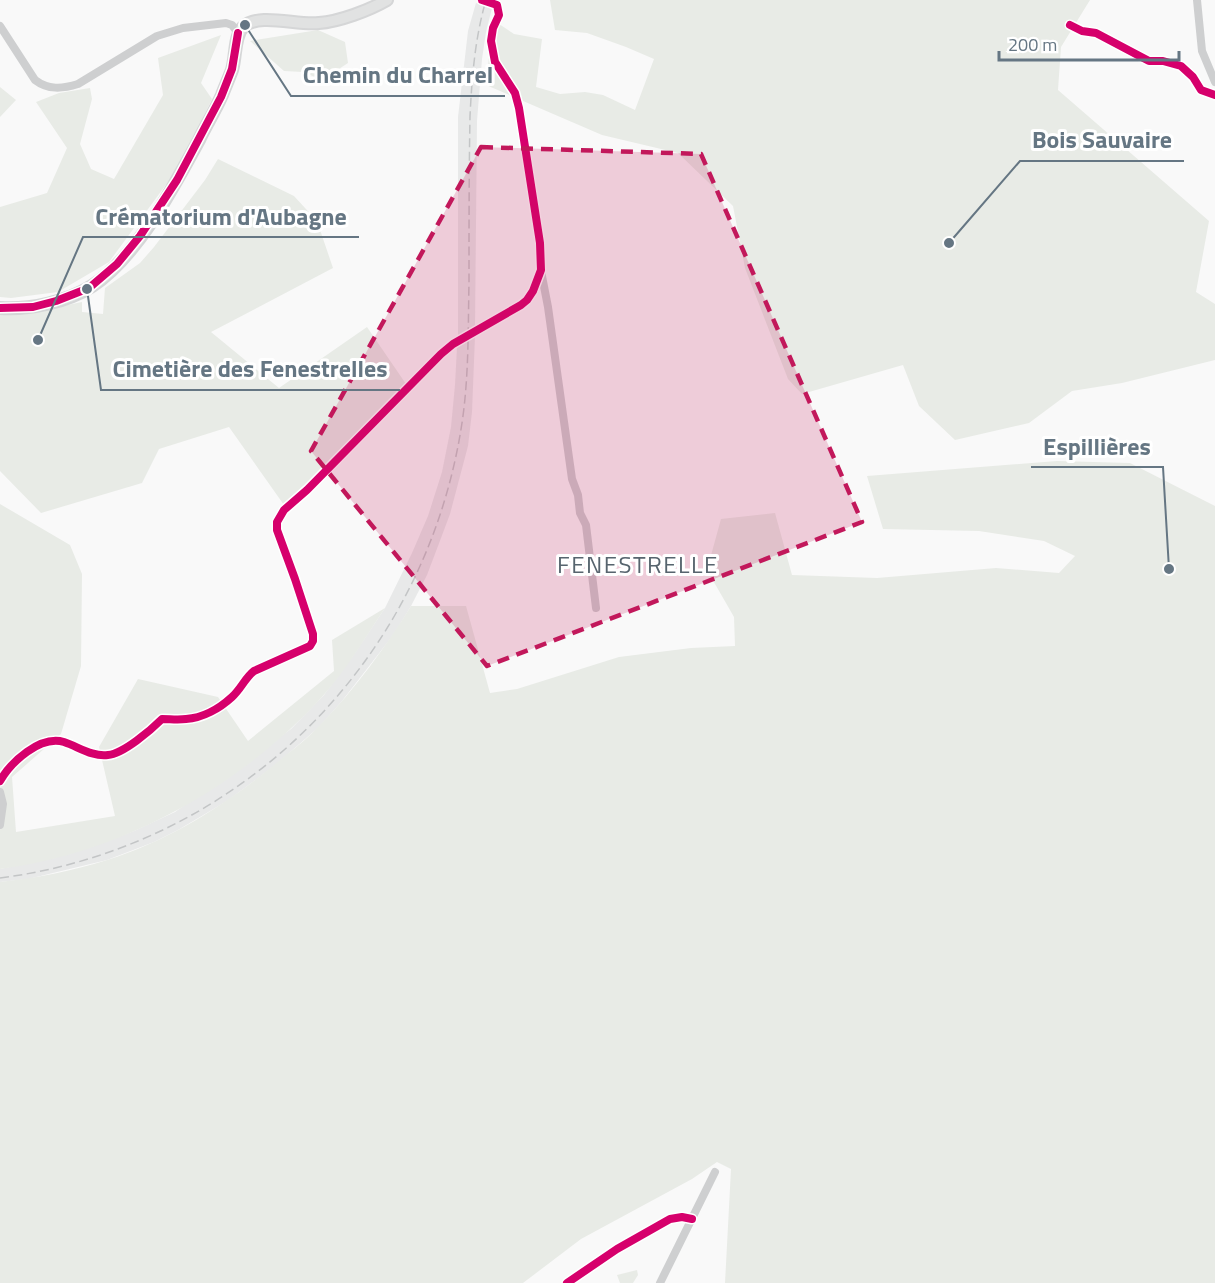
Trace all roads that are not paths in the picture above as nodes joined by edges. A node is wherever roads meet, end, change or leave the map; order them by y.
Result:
1 (387, 0) edge
2 (482, 0) edge
3 (1197, 0) edge
4 (1070, 25) dead end
5 (0, 27) edge
6 (238, 33) junction
7 (1215, 82) edge
8 (1215, 95) edge
9 (541, 270) junction
10 (0, 308) edge
11 (478, 330) tunnel mouth
12 (453, 344) tunnel mouth
13 (596, 608) dead end
14 (0, 781) edge
15 (0, 792) edge
16 (0, 825) edge
17 (715, 1172) dead end
18 (692, 1219) junction
19 (667, 1220) junction
20 (687, 1230) junction
21 (567, 1283) edge
22 (660, 1283) edge

1 - 6 street
2 - 9 street, bridge
3 - 7 street
4 - 8 street
5 - 6 street
6 - 10 street
9 - 11 street
9 - 13 street
12 - 14 street
15 - 16 street
17 - 18 street
18 - 19 street
18 - 20 street
19 - 20 street
19 - 21 street
20 - 22 street

